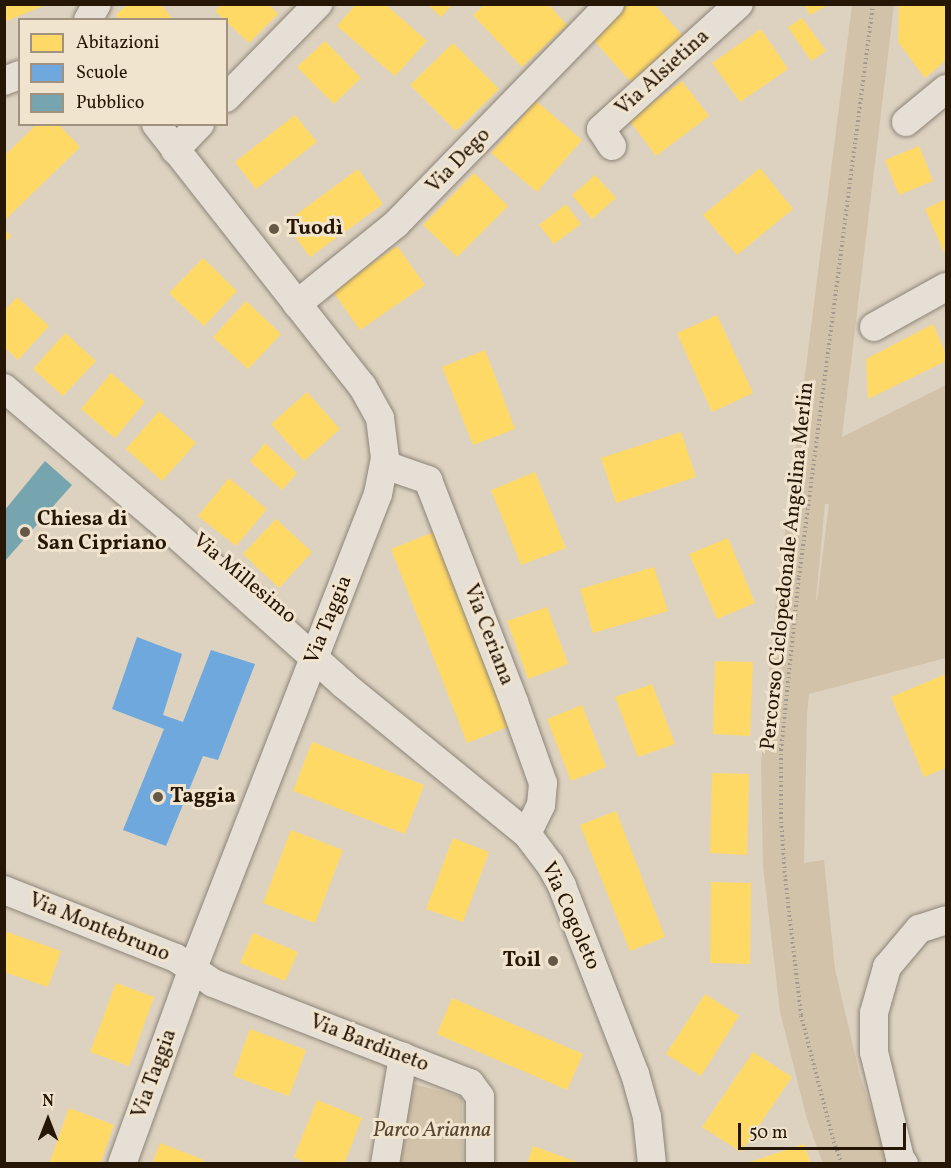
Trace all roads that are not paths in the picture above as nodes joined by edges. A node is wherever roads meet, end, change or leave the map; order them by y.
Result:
1 (97, 4) edge
2 (318, 4) edge
3 (739, 4) edge
4 (599, 8) edge
5 (89, 18) edge
6 (946, 89) edge
7 (228, 96) edge
8 (906, 122) dead end
9 (157, 126) edge
10 (198, 126) edge
11 (612, 146) dead end
12 (175, 150) junction
13 (946, 287) edge
14 (297, 304) junction
15 (874, 327) dead end
16 (4, 375) edge
17 (4, 388) edge
18 (385, 465) junction
19 (317, 651) junction
20 (527, 834) junction
21 (4, 890) edge
22 (946, 920) edge
23 (193, 968) junction
24 (403, 1056) junction
25 (122, 1164) edge
26 (385, 1164) edge
27 (480, 1164) edge
28 (652, 1164) edge
29 (904, 1164) edge

1 - 5 street
2 - 7 street
3 - 11 street, Via Alsietina
4 - 14 street, Via Dego
6 - 8 street
9 - 12 street, Via Taggia
10 - 12 street
12 - 14 street, Via Taggia
13 - 15 street
14 - 18 street, Via Taggia
16 - 19 street, Via Millesimo
17 - 19 street, Via Millesimo
18 - 19 street, Via Taggia
18 - 20 street, Via Ceriana
19 - 20 street, Via Cogoleto
19 - 23 street, Via Taggia
20 - 28 street, Via Cogoleto
21 - 23 street, Via Montebruno
22 - 29 street
23 - 24 street, Via Bardineto
23 - 25 street, Via Taggia
24 - 26 street
24 - 27 street, Via Bardineto

